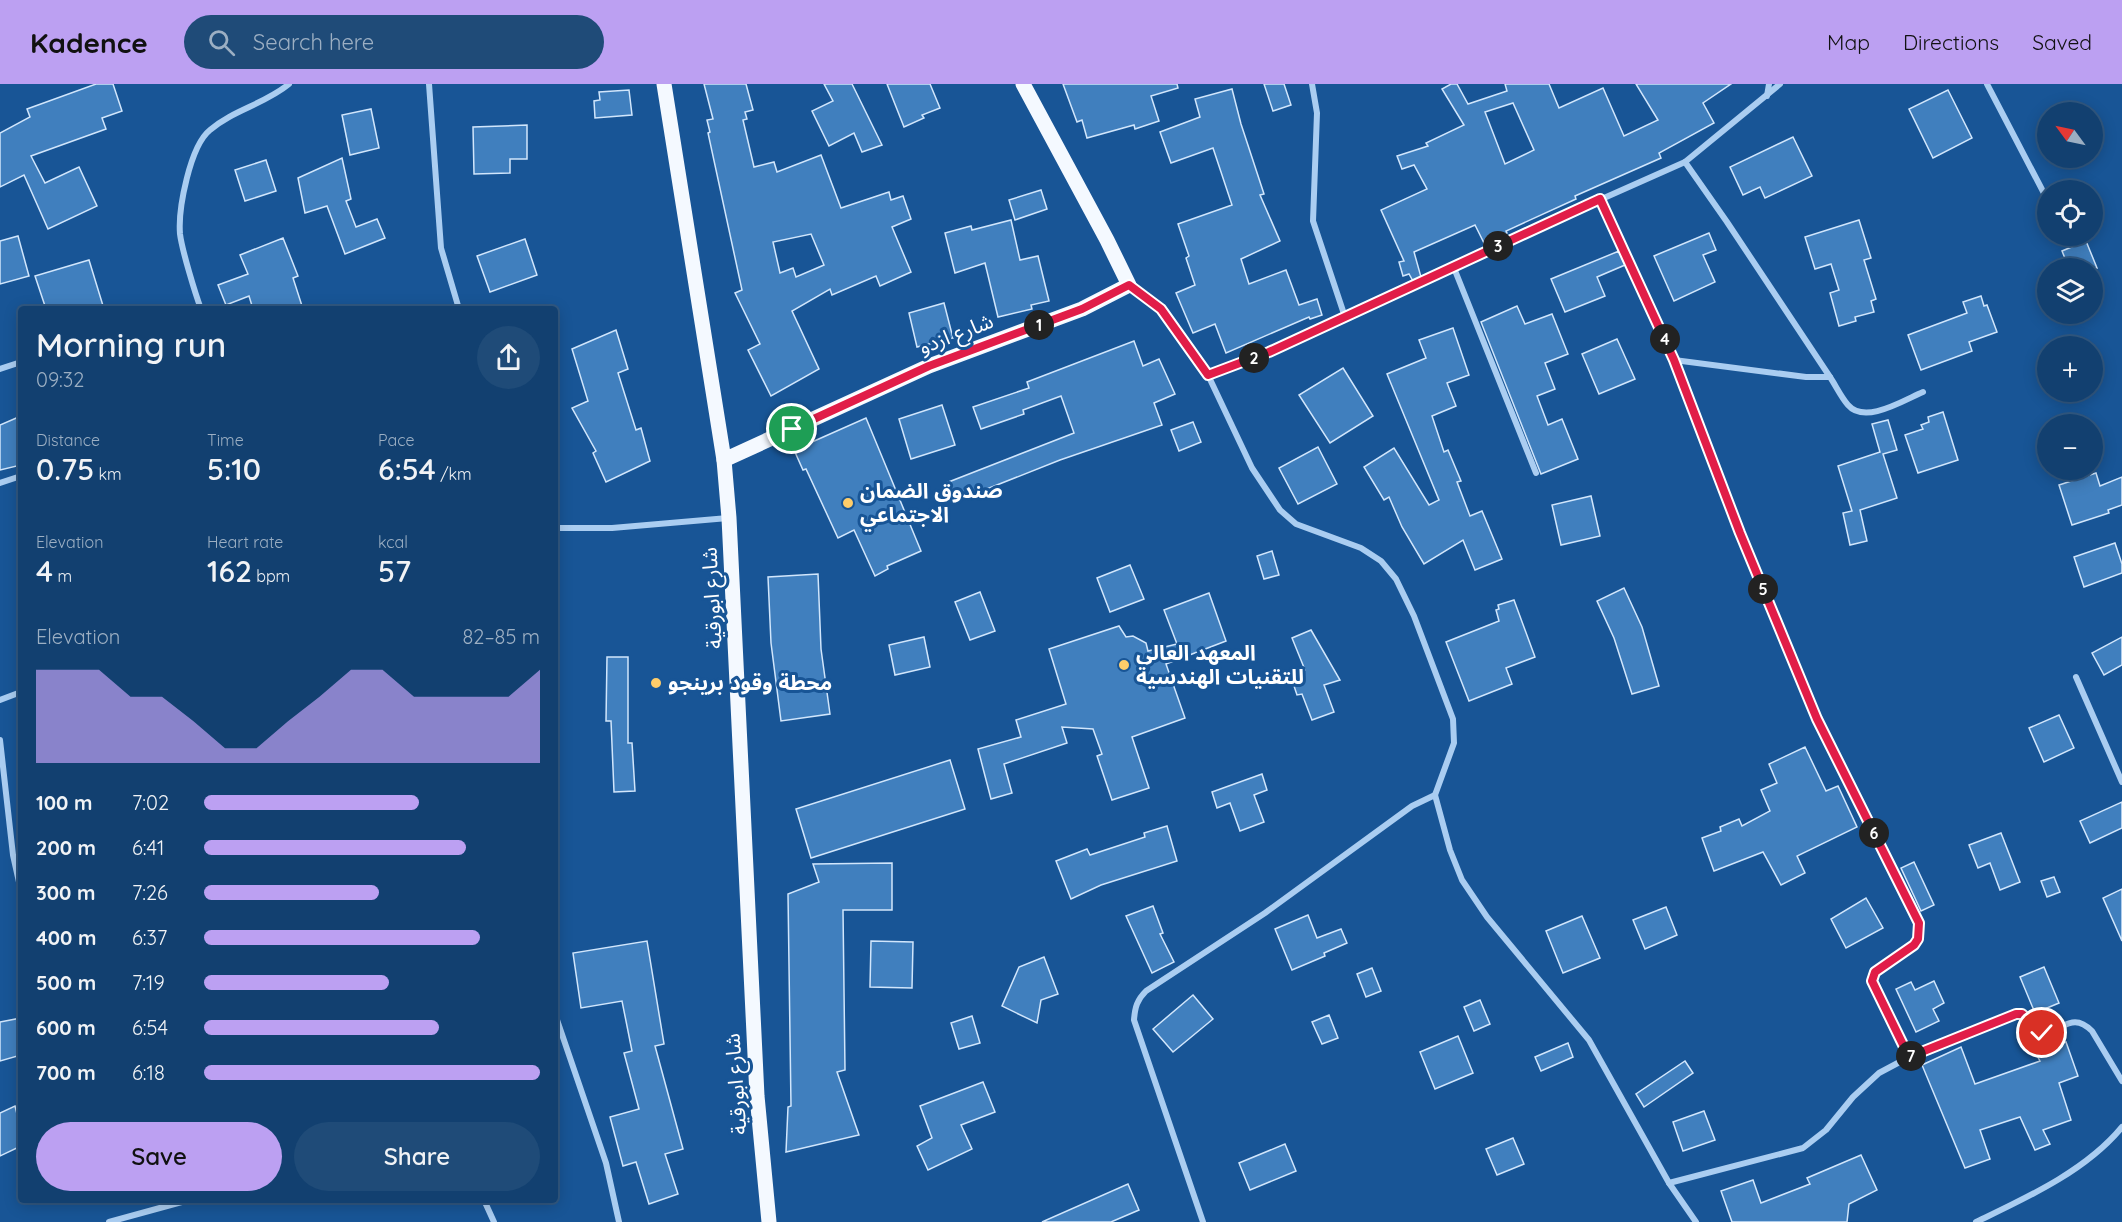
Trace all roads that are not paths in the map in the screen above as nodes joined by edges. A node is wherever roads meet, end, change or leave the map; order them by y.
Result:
1 (289, 84) edge
2 (429, 84) edge
3 (664, 84) edge
4 (1023, 84) edge
5 (1312, 84) edge
6 (1769, 84) edge
7 (1780, 84) edge
8 (1987, 84) edge
9 (1767, 96) junction
10 (1685, 162) junction
11 (2037, 180) edge
12 (1600, 199) junction
13 (1454, 268) junction
14 (1129, 285) junction
15 (200, 306) edge
16 (458, 306) edge
17 (1345, 317) junction
18 (1674, 360) junction
19 (18, 363) edge
20 (0, 369) edge
21 (1208, 375) junction
22 (1830, 377) junction
23 (1923, 392) dead end
24 (724, 460) junction
25 (1536, 473) dead end
26 (18, 477) edge
27 (0, 483) edge
28 (729, 518) junction
29 (558, 528) edge
30 (2076, 677) dead end
31 (18, 693) edge
32 (0, 700) edge
33 (0, 740) edge
34 (2122, 782) edge
35 (1435, 795) junction
36 (17, 854) edge
37 (558, 1023) edge
38 (1909, 1057) junction
39 (2122, 1081) edge
40 (2122, 1127) edge
41 (1669, 1183) junction
42 (178, 1203) edge
43 (485, 1203) edge
44 (109, 1222) edge
45 (494, 1222) edge
46 (619, 1222) edge
47 (769, 1222) edge
48 (1203, 1222) edge
49 (1696, 1222) edge
50 (1976, 1222) edge

1 - 15 street
2 - 16 street
3 - 24 main road, شارع ابورقية
4 - 14 main road
5 - 17 street
6 - 9 street
7 - 9 street
8 - 11 street
9 - 10 street
10 - 12 street
10 - 22 street
12 - 13 street
12 - 18 street
13 - 17 street
13 - 25 street
14 - 21 street
14 - 24 main road, شارع ازدو
17 - 21 street
18 - 22 street
18 - 38 street
19 - 20 street
21 - 35 street
22 - 23 street
24 - 28 main road, شارع ابورقية
26 - 27 street
28 - 29 street
28 - 47 main road, شارع ابورقية
30 - 34 street
31 - 32 street
33 - 36 street
35 - 41 street
35 - 48 street
37 - 46 street
38 - 39 street
38 - 41 street
40 - 50 street
41 - 49 street
42 - 44 street
43 - 45 street

